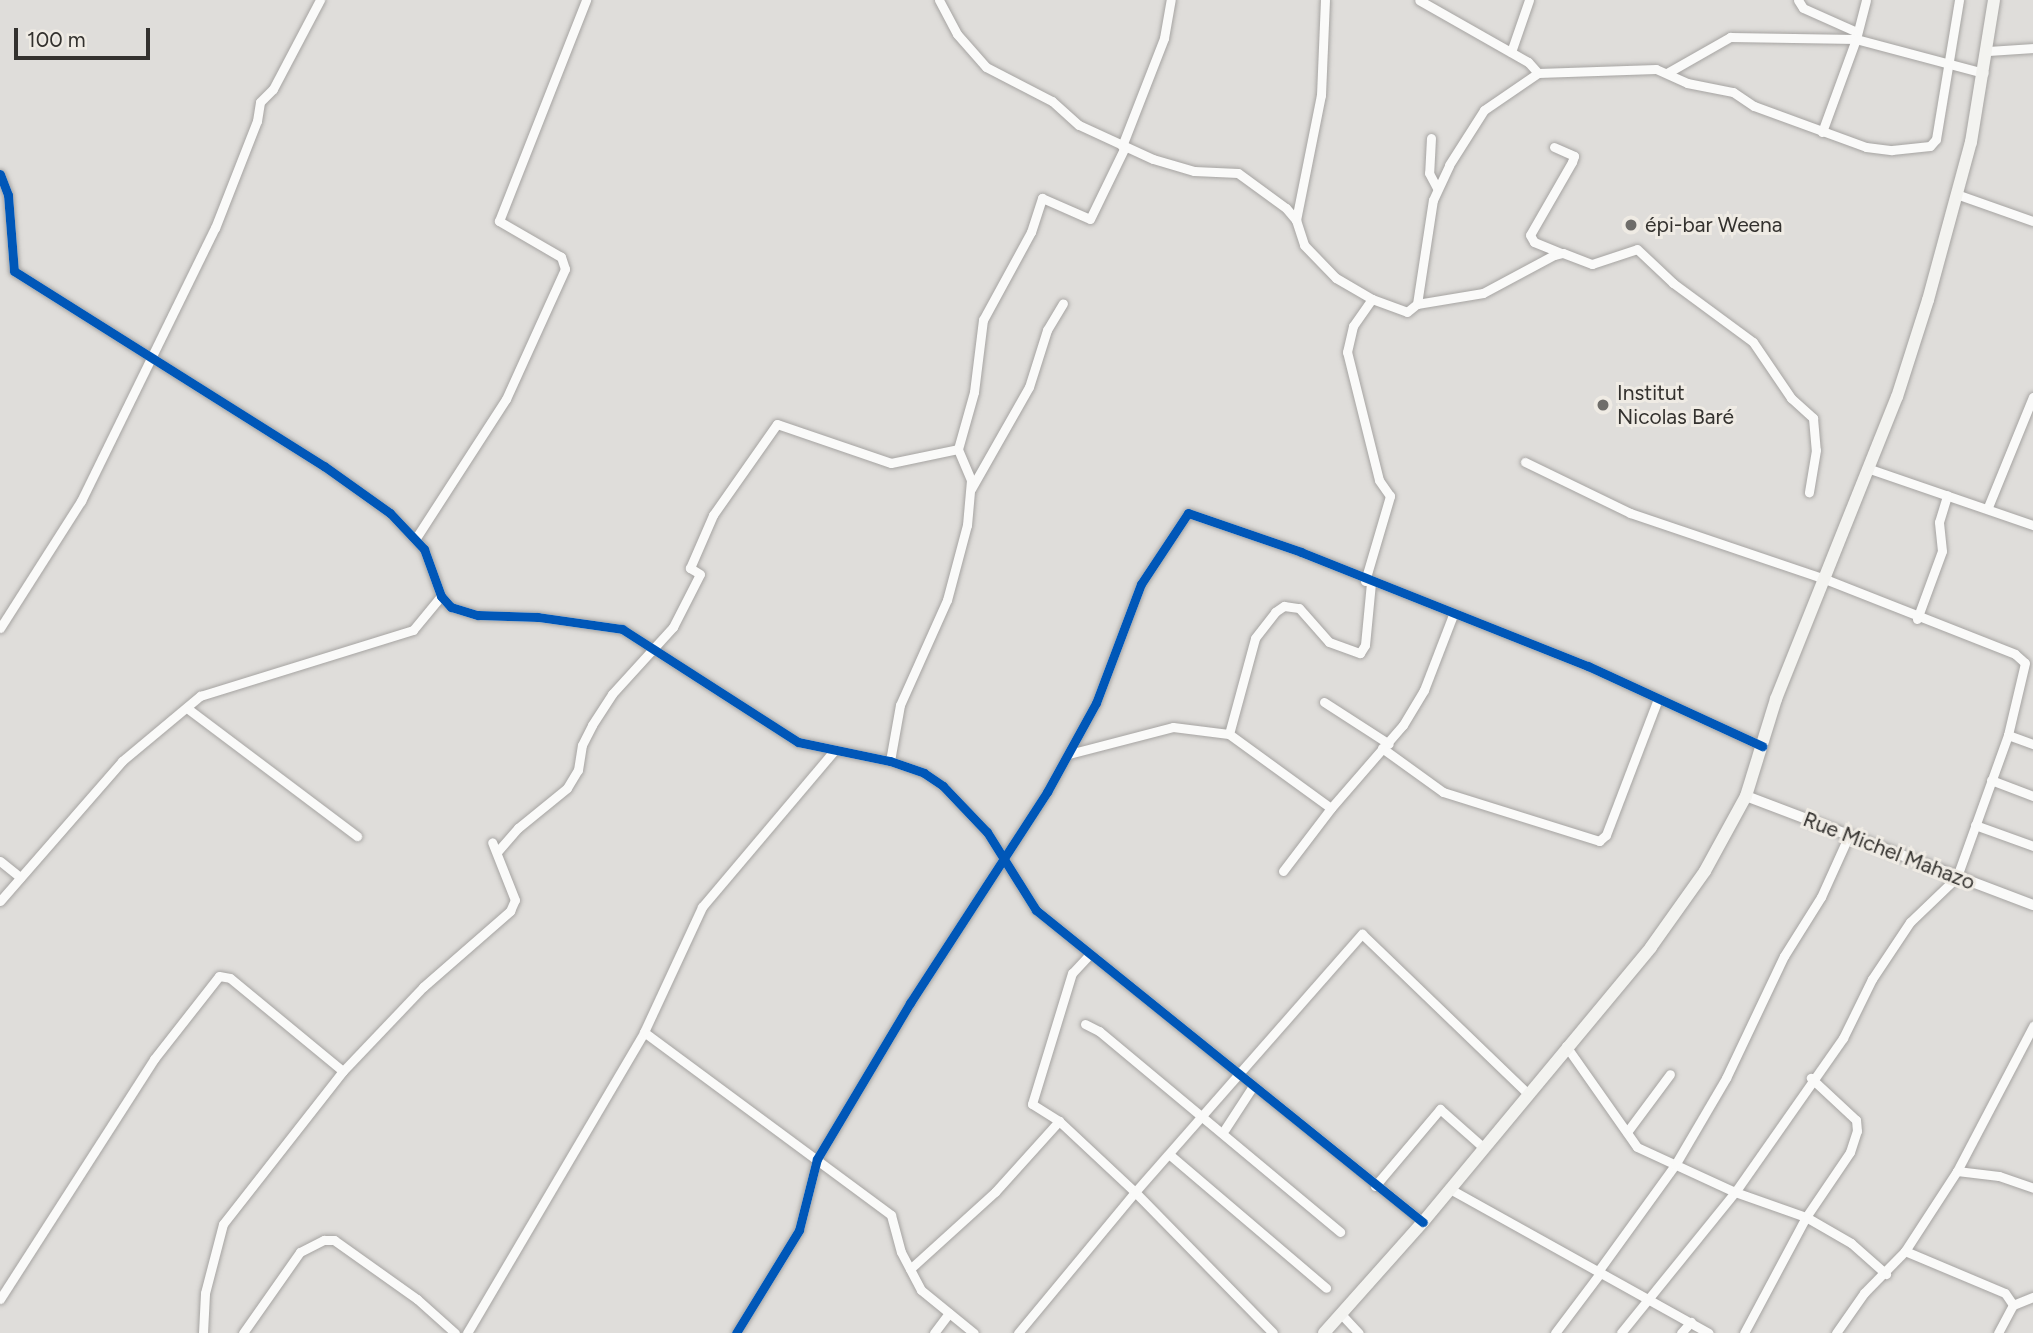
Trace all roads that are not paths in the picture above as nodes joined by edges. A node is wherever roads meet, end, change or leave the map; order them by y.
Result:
1 (320, 0) edge
2 (586, 0) edge
3 (939, 0) edge
4 (1171, 0) edge
5 (1325, 0) edge
6 (1419, 0) edge
7 (1529, 0) edge
8 (1798, 0) edge
9 (1866, 0) edge
10 (1959, 0) edge
11 (1994, 0) edge
12 (1856, 35) junction
13 (2033, 48) edge
14 (1989, 51) junction
15 (1511, 52) junction
16 (1947, 63) junction
17 (1667, 73) junction
18 (1984, 73) junction
19 (1538, 74) junction
20 (1822, 132) junction
21 (1431, 138) dead end
22 (1124, 147) junction
23 (1554, 147) dead end
24 (0, 174) edge
25 (1437, 188) junction
26 (1959, 195) junction
27 (1296, 220) junction
28 (2033, 221) edge
29 (1563, 253) junction
30 (1372, 299) junction
31 (1063, 303) dead end
32 (1417, 304) junction
33 (151, 357) junction
34 (2033, 397) edge
35 (958, 449) junction
36 (1525, 462) dead end
37 (1867, 468) junction
38 (971, 489) junction
39 (1810, 492) dead end
40 (1947, 495) junction
41 (1988, 507) junction
42 (2033, 525) edge
43 (416, 538) junction
44 (1825, 579) junction
45 (1368, 582) junction
46 (441, 596) junction
47 (1453, 615) junction
48 (1917, 618) junction
49 (0, 628) edge
50 (657, 649) junction
51 (1658, 699) junction
52 (1324, 702) dead end
53 (187, 708) junction
54 (1229, 734) junction
55 (2008, 735) junction
56 (2033, 744) edge
57 (1385, 746) junction
58 (1762, 746) junction
59 (833, 752) junction
60 (1069, 754) junction
61 (890, 761) junction
62 (1991, 780) junction
63 (1746, 796) junction
64 (2033, 796) edge
65 (1331, 808) junction
66 (1975, 825) junction
67 (1849, 835) junction
68 (357, 836) dead end
69 (492, 842) dead end
70 (2033, 846) edge
71 (497, 852) junction
72 (1007, 858) junction
73 (0, 861) edge
74 (1283, 872) dead end
75 (20, 877) junction
76 (1956, 877) junction
77 (0, 901) edge
78 (2033, 905) edge
79 (1090, 954) junction
80 (1085, 1024) dead end
81 (2033, 1026) edge
82 (644, 1032) junction
83 (1566, 1046) junction
84 (344, 1071) junction
85 (1670, 1074) dead end
86 (1240, 1076) junction
87 (1811, 1078) junction
88 (1253, 1086) junction
89 (1528, 1094) junction
90 (1203, 1119) junction
91 (1059, 1121) junction
92 (1225, 1129) dead end
93 (1627, 1132) junction
94 (1484, 1148) junction
95 (1170, 1155) junction
96 (817, 1159) junction
97 (1675, 1165) junction
98 (1957, 1171) junction
99 (1375, 1186) junction
100 (2033, 1188) edge
101 (1450, 1189) junction
102 (1135, 1192) junction
103 (1735, 1192) junction
104 (1806, 1217) junction
105 (1423, 1222) junction
106 (1340, 1232) dead end
107 (1905, 1251) junction
108 (910, 1269) junction
109 (1600, 1271) junction
110 (1886, 1274) junction
111 (1326, 1288) dead end
112 (2033, 1297) edge
113 (1653, 1298) junction
114 (0, 1299) edge
115 (2013, 1305) junction
116 (949, 1313) junction
117 (1341, 1314) junction
118 (1690, 1322) junction
119 (203, 1333) edge
120 (243, 1333) edge
121 (455, 1333) edge
122 (467, 1333) edge
123 (736, 1333) edge
124 (934, 1333) edge
125 (974, 1333) edge
126 (1018, 1333) edge
127 (1273, 1333) edge
128 (1324, 1333) edge
129 (1359, 1333) edge
130 (1555, 1333) edge
131 (1621, 1333) edge
132 (1681, 1333) edge
133 (1709, 1333) edge
134 (1744, 1333) edge
135 (1836, 1333) edge
136 (1998, 1333) edge

1 - 33 street
2 - 43 street
3 - 22 street
4 - 22 street
5 - 27 street
6 - 15 street
7 - 15 street
8 - 12 street
9 - 12 street
10 - 16 street
11 - 14 main road
12 - 16 street
12 - 17 street
12 - 20 street
13 - 14 street
14 - 18 main road
15 - 19 street
16 - 18 street
16 - 20 street
17 - 19 street
17 - 20 street
18 - 26 main road
19 - 25 street
21 - 25 street
22 - 27 street
22 - 35 street
23 - 29 street
24 - 33 street
25 - 32 street
26 - 28 street
26 - 37 main road
27 - 30 street
29 - 32 street
29 - 39 street
30 - 32 street
30 - 45 street
31 - 38 street
33 - 43 street
33 - 49 street
34 - 41 street
35 - 38 street
35 - 50 street
36 - 44 street
37 - 40 street
37 - 44 main road
38 - 61 street
40 - 41 street
40 - 48 street
41 - 42 street
43 - 46 street
44 - 48 street
44 - 58 main road
45 - 47 street
45 - 54 street
45 - 60 street
46 - 50 street
46 - 53 street
47 - 51 street
47 - 57 street
48 - 55 street
50 - 59 street
50 - 71 street
51 - 57 street
51 - 58 street
52 - 57 street
53 - 68 street
53 - 75 street
54 - 60 street
54 - 65 street
55 - 56 street
55 - 62 street
57 - 65 street
58 - 63 main road
59 - 61 street
59 - 82 street
60 - 72 street
61 - 72 street
62 - 64 street
62 - 66 street
63 - 67 street, Rue Michel Mahazo
63 - 83 main road
65 - 74 street
66 - 70 street
66 - 76 street
67 - 76 street, Rue Michel Mahazo
67 - 97 street
69 - 71 street
71 - 84 street
72 - 79 street
72 - 96 street
73 - 75 street
75 - 77 street
76 - 78 street, Rue Michel Mahazo
76 - 87 street
79 - 86 street
79 - 91 street
80 - 90 street
81 - 98 street
82 - 96 street
82 - 122 street
83 - 89 main road
83 - 93 street
84 - 114 street
84 - 119 street
85 - 93 street
86 - 88 street
86 - 89 street
86 - 90 street
87 - 103 street
87 - 104 street
88 - 92 street
88 - 99 street
89 - 94 main road
90 - 95 street
90 - 106 street
91 - 102 street
91 - 108 street
93 - 97 street
94 - 99 street
94 - 101 main road
95 - 102 street
95 - 111 street
96 - 108 street
96 - 123 street
97 - 103 street
97 - 109 street
98 - 100 street
98 - 107 street
99 - 105 street
101 - 105 main road
101 - 109 street
102 - 126 street
102 - 127 street
103 - 104 street
103 - 113 street
104 - 110 street
104 - 134 street
105 - 117 main road
107 - 110 street
107 - 115 street
108 - 116 street
109 - 113 street
109 - 130 street
110 - 135 street
112 - 115 street
113 - 118 street
113 - 131 street
115 - 136 street
116 - 124 street
116 - 125 street
117 - 128 main road
117 - 129 street
118 - 132 street
118 - 133 street
120 - 121 street

